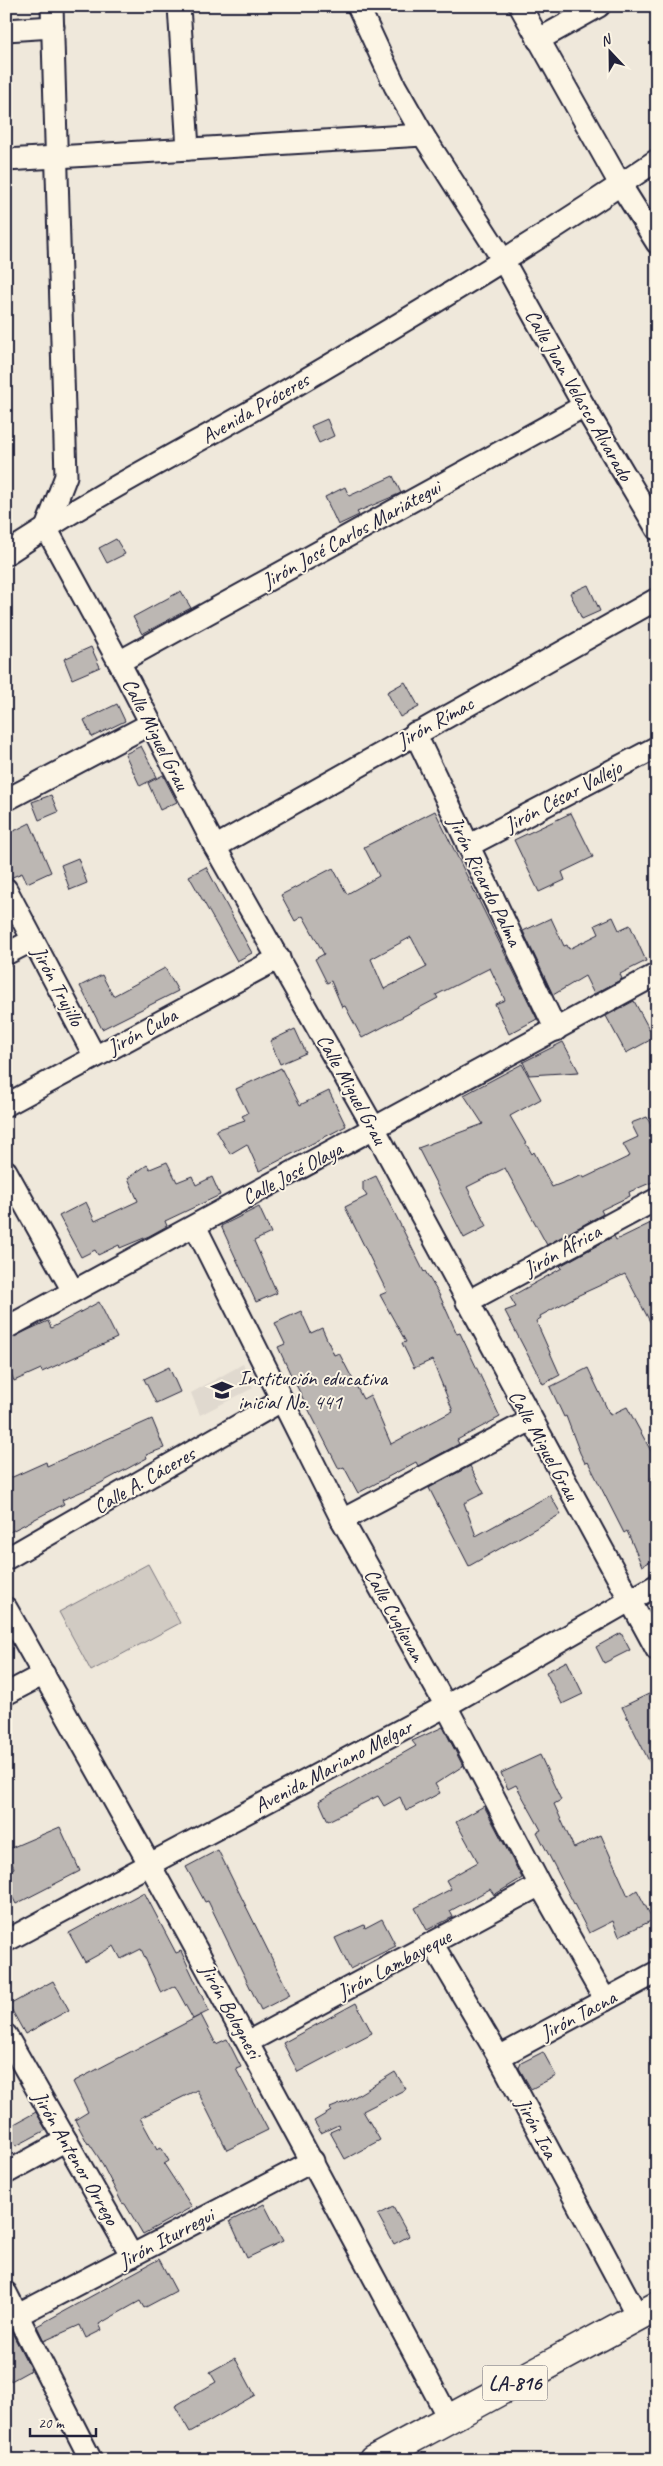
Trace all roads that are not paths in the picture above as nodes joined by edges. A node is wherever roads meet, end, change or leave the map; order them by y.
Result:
1 (52, 6) edge
2 (180, 6) edge
3 (358, 6) edge
4 (520, 6) edge
5 (599, 6) edge
6 (53, 28) junction
7 (6, 30) edge
8 (538, 40) junction
9 (423, 135) junction
10 (188, 149) junction
11 (58, 157) junction
12 (6, 160) edge
13 (657, 160) edge
14 (620, 184) junction
15 (655, 235) edge
16 (503, 260) junction
17 (584, 406) junction
18 (46, 528) junction
19 (657, 529) edge
20 (6, 554) edge
21 (657, 599) edge
22 (119, 662) junction
23 (150, 724) junction
24 (414, 733) junction
25 (657, 747) edge
26 (6, 800) edge
27 (468, 846) junction
28 (215, 847) junction
29 (6, 889) edge
30 (33, 940) junction
31 (6, 954) edge
32 (279, 958) junction
33 (657, 974) edge
34 (556, 1030) junction
35 (95, 1057) junction
36 (6, 1105) edge
37 (374, 1128) junction
38 (6, 1171) edge
39 (655, 1203) edge
40 (195, 1226) junction
41 (72, 1291) junction
42 (467, 1302) junction
43 (6, 1328) edge
44 (281, 1400) junction
45 (531, 1420) junction
46 (342, 1520) junction
47 (6, 1559) edge
48 (657, 1585) edge
49 (629, 1599) junction
50 (6, 1608) edge
51 (657, 1650) edge
52 (44, 1674) junction
53 (6, 1694) edge
54 (446, 1706) junction
55 (151, 1863) junction
56 (540, 1885) junction
57 (6, 1941) edge
58 (432, 1943) junction
59 (657, 1972) edge
60 (605, 2000) junction
61 (6, 2035) edge
62 (248, 2042) junction
63 (499, 2057) junction
64 (66, 2140) junction
65 (313, 2161) junction
66 (6, 2172) edge
67 (132, 2256) junction
68 (6, 2293) edge
69 (647, 2312) edge
70 (18, 2315) junction
71 (449, 2419) junction
72 (91, 2460) edge
73 (373, 2460) edge

1 - 6 street
2 - 10 street
3 - 9 street, Calle Juan Velasco Alvarado
4 - 8 street
5 - 8 street
6 - 7 street
6 - 11 street
8 - 14 street
9 - 10 street
9 - 16 street, Calle Juan Velasco Alvarado
10 - 11 street
11 - 12 street
11 - 18 street
13 - 14 street, Avenida Próceres
14 - 15 street
14 - 16 street, Avenida Próceres
16 - 17 street, Calle Juan Velasco Alvarado
16 - 18 street, Avenida Próceres
17 - 19 street, Calle Juan Velasco Alvarado
17 - 22 street, Jirón José Carlos Mariátegui
18 - 20 street, Avenida Próceres
18 - 22 street, Calle Miguel Grau
21 - 24 street, Jirón Rímac
22 - 23 street, Calle Miguel Grau
23 - 26 street
23 - 28 street, Calle Miguel Grau
24 - 27 street, Jirón Ricardo Palma
24 - 28 street, Jirón Rímac
25 - 27 street, Jirón César Vallejo
27 - 34 street, Jirón Ricardo Palma
28 - 32 street, Calle Miguel Grau
29 - 30 street, Jirón Trujillo
30 - 31 street
30 - 35 street, Jirón Trujillo
32 - 35 street, Jirón Cuba
32 - 37 street, Calle Miguel Grau
33 - 34 street, Calle José Olaya
34 - 37 street, Calle José Olaya
35 - 36 street, Jirón Cuba
37 - 40 street, Calle José Olaya
37 - 42 street, Calle Miguel Grau
38 - 41 street
39 - 42 street, Jirón África
40 - 41 street, Calle José Olaya
40 - 44 street, Calle Cuglievan
41 - 43 street, Calle José Olaya
42 - 45 street, Calle Miguel Grau
44 - 46 street, Calle Cuglievan
44 - 47 street, Calle A. Cáceres
45 - 46 street
45 - 49 street, Calle Miguel Grau
46 - 54 street, Calle Cuglievan
48 - 49 street, Avenida Mariano Melgar
49 - 51 street, Calle Miguel Grau
49 - 54 street, Avenida Mariano Melgar
50 - 52 street, Jirón Bolognesi
52 - 53 street
52 - 55 street, Jirón Bolognesi
54 - 55 street, Avenida Mariano Melgar
54 - 56 street, Calle Cuglievan
55 - 57 street, Avenida Mariano Melgar
55 - 62 street, Jirón Bolognesi
56 - 58 street, Jirón Lambayeque
56 - 60 street, Calle Cuglievan
58 - 62 street, Jirón Lambayeque
58 - 63 street, Jirón Ica
59 - 60 street, Jirón Tacna
60 - 63 street, Jirón Tacna
61 - 64 street, Jirón Antenor Orrego
62 - 65 street, Jirón Bolognesi
63 - 69 street, Jirón Ica
64 - 66 street
64 - 67 street, Jirón Antenor Orrego
65 - 67 street, Jirón Iturregui
65 - 71 street, Jirón Bolognesi
67 - 70 street, Jirón Iturregui
68 - 70 street
69 - 71 highway, LA-816
70 - 72 street
71 - 73 highway, LA-816

